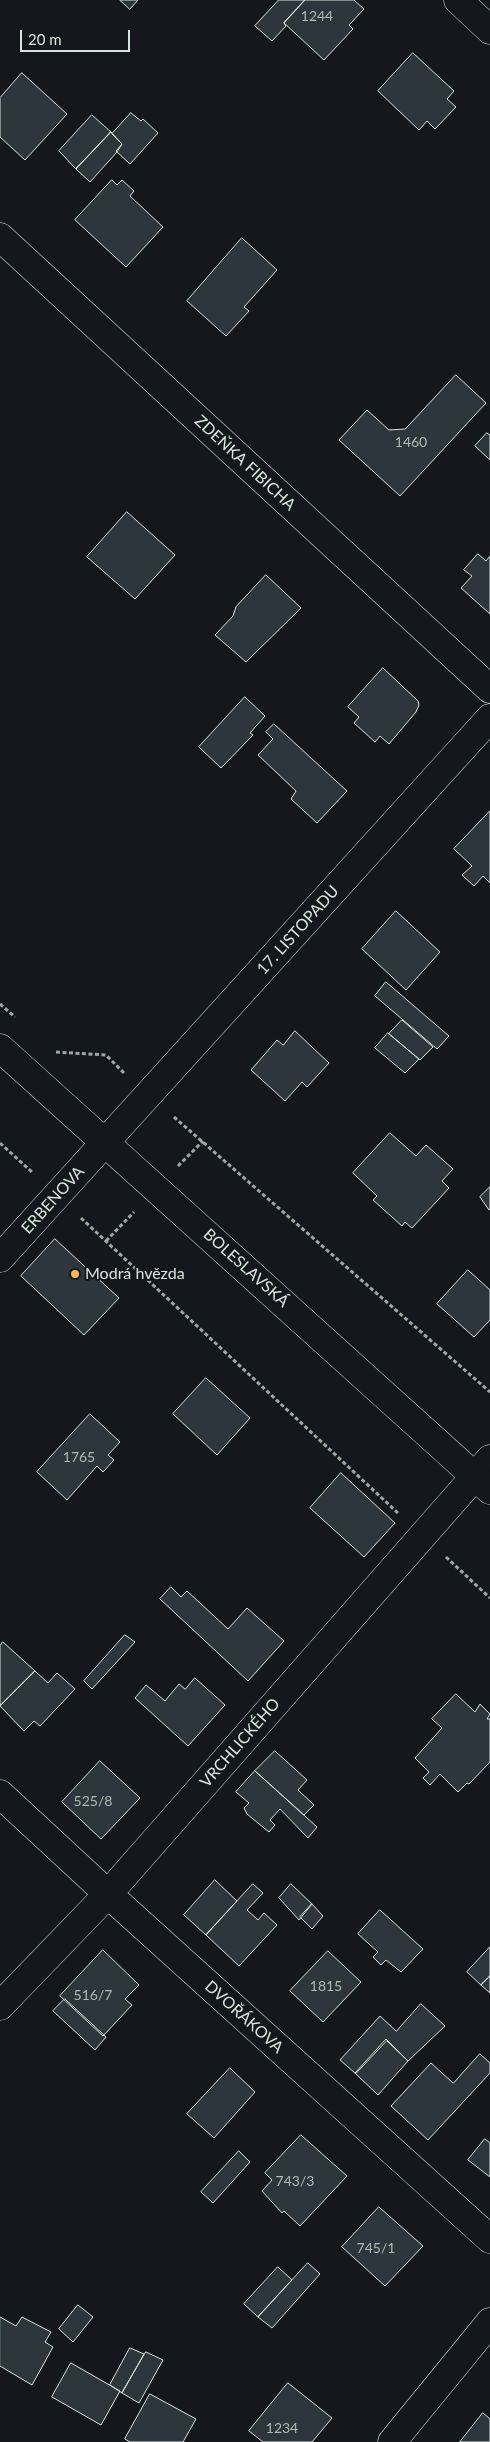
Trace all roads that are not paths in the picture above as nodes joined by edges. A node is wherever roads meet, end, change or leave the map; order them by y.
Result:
1 (458, 0) edge
2 (490, 30) edge
3 (0, 237) edge
4 (490, 689) edge
5 (490, 718) edge
6 (0, 1048) edge
7 (106, 1142) junction
8 (0, 1258) edge
9 (485, 1475) edge
10 (0, 1794) edge
11 (108, 1894) junction
12 (0, 2006) edge
13 (490, 2239) edge
14 (490, 2322) edge
15 (392, 2442) edge

1 - 2 street
3 - 4 street, ZDEŇKA FIBICHA
5 - 7 street, 17. LISTOPADU
6 - 7 street, BOLESLAVSKÁ
7 - 8 street, ERBENOVA
7 - 9 street, BOLESLAVSKÁ
9 - 11 street, VRCHLICKÉHO
10 - 11 street, DVOŘÁKOVA
11 - 12 street, VRCHLICKÉHO
11 - 13 street, DVOŘÁKOVA
14 - 15 street

